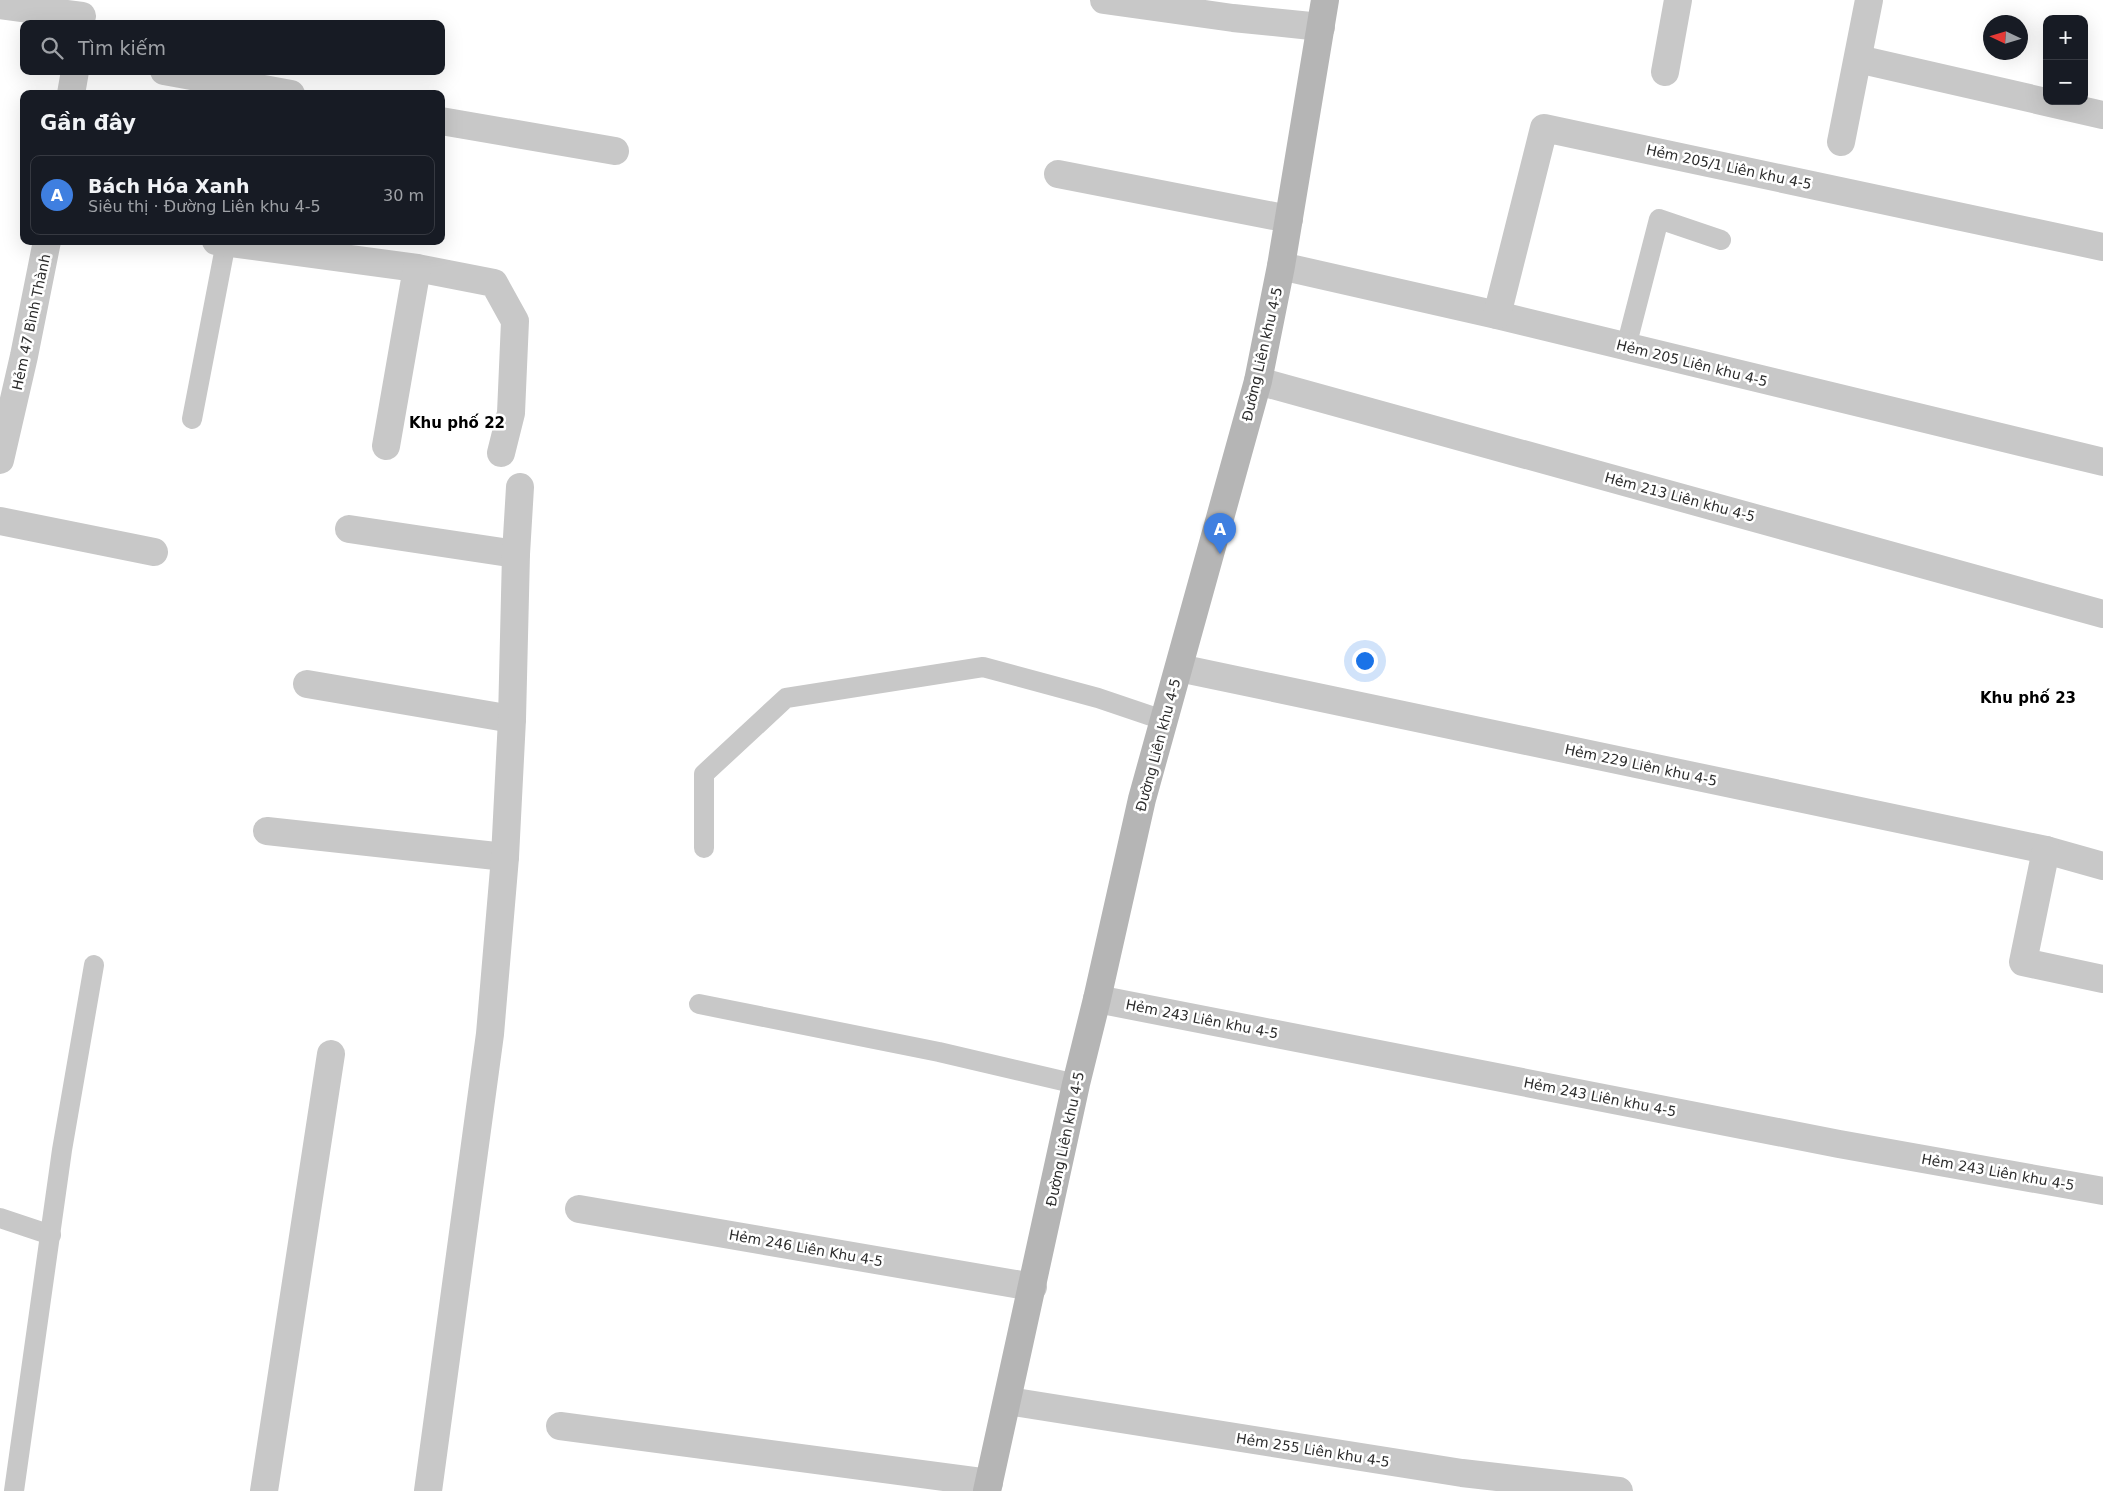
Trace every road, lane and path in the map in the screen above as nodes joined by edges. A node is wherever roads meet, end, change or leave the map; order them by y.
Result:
1 (1104, 0) edge
2 (1325, 0) edge
3 (1678, 0) edge
4 (1869, 0) edge
5 (0, 5) edge
6 (84, 13) edge
7 (1321, 28) junction
8 (1858, 59) junction
9 (1665, 72) dead end
10 (74, 75) edge
11 (186, 75) edge
12 (72, 90) edge
13 (269, 90) edge
14 (2103, 115) edge
15 (445, 122) edge
16 (1840, 142) dead end
17 (614, 152) dead end
18 (1058, 174) dead end
19 (1289, 219) junction
20 (1721, 240) dead end
21 (46, 245) edge
22 (221, 245) edge
23 (244, 245) edge
24 (2103, 247) edge
25 (1281, 266) junction
26 (417, 268) junction
27 (1497, 316) junction
28 (1626, 347) junction
29 (1258, 381) junction
30 (192, 419) dead end
31 (386, 446) dead end
32 (501, 453) dead end
33 (0, 460) edge
34 (2103, 462) edge
35 (520, 487) dead end
36 (0, 521) edge
37 (349, 529) dead end
38 (154, 552) dead end
39 (516, 554) junction
40 (2103, 614) edge
41 (1179, 668) junction
42 (307, 684) dead end
43 (512, 719) junction
44 (1163, 720) junction
45 (267, 831) dead end
46 (704, 848) dead end
47 (2046, 850) junction
48 (504, 857) junction
49 (2103, 866) edge
50 (94, 965) dead end
51 (2103, 979) edge
52 (1098, 999) junction
53 (699, 1004) dead end
54 (331, 1054) dead end
55 (1076, 1084) junction
56 (2103, 1191) edge
57 (579, 1209) dead end
58 (0, 1218) edge
59 (51, 1235) junction
60 (1033, 1287) junction
61 (1008, 1401) junction
62 (560, 1426) dead end
63 (1461, 1482) edge
64 (988, 1487) edge
65 (14, 1491) edge
66 (264, 1491) edge
67 (428, 1491) edge
68 (1620, 1491) edge

1 - 7 street
2 - 7 street, Đường Liên khu 4-5
3 - 9 street
4 - 8 street
5 - 6 street
7 - 19 street, Đường Liên khu 4-5
8 - 14 street
8 - 16 street
10 - 12 street
11 - 13 street
15 - 17 street
18 - 19 street
19 - 25 street, Đường Liên khu 4-5
20 - 28 lane
21 - 33 street, Hẻm 47 Bình Thành
22 - 30 lane
23 - 26 street
24 - 27 street, Hẻm 205/1 Liên khu 4-5
25 - 27 street, Hẻm 205 Liên khu 4-5
25 - 29 street, Đường Liên khu 4-5
26 - 31 street
26 - 32 street
27 - 28 street, Hẻm 205 Liên khu 4-5
28 - 34 street, Hẻm 205 Liên khu 4-5
29 - 40 street, Hẻm 213 Liên khu 4-5
29 - 41 street, Đường Liên khu 4-5
35 - 39 street
36 - 38 street
37 - 39 street
39 - 43 street
41 - 44 street, Đường Liên khu 4-5
41 - 47 street, Hẻm 229 Liên khu 4-5
42 - 43 street
43 - 48 street
44 - 46 lane
44 - 52 street, Đường Liên khu 4-5
45 - 48 street
47 - 49 street, Hẻm 229 Liên khu 4-5
47 - 51 street
48 - 67 street
50 - 59 lane
52 - 55 street, Đường Liên khu 4-5
52 - 56 street, Hẻm 243 Liên khu 4-5
53 - 55 lane
54 - 66 street
55 - 60 street, Đường Liên khu 4-5
57 - 60 street, Hẻm 246 Liên Khu 4-5
58 - 59 lane
59 - 65 lane
60 - 61 street, Đường Liên khu 4-5
61 - 63 street, Hẻm 255 Liên khu 4-5
61 - 64 street, Đường Liên khu 4-5
62 - 64 street
63 - 68 street, Hẻm 255 Liên khu 4-5

